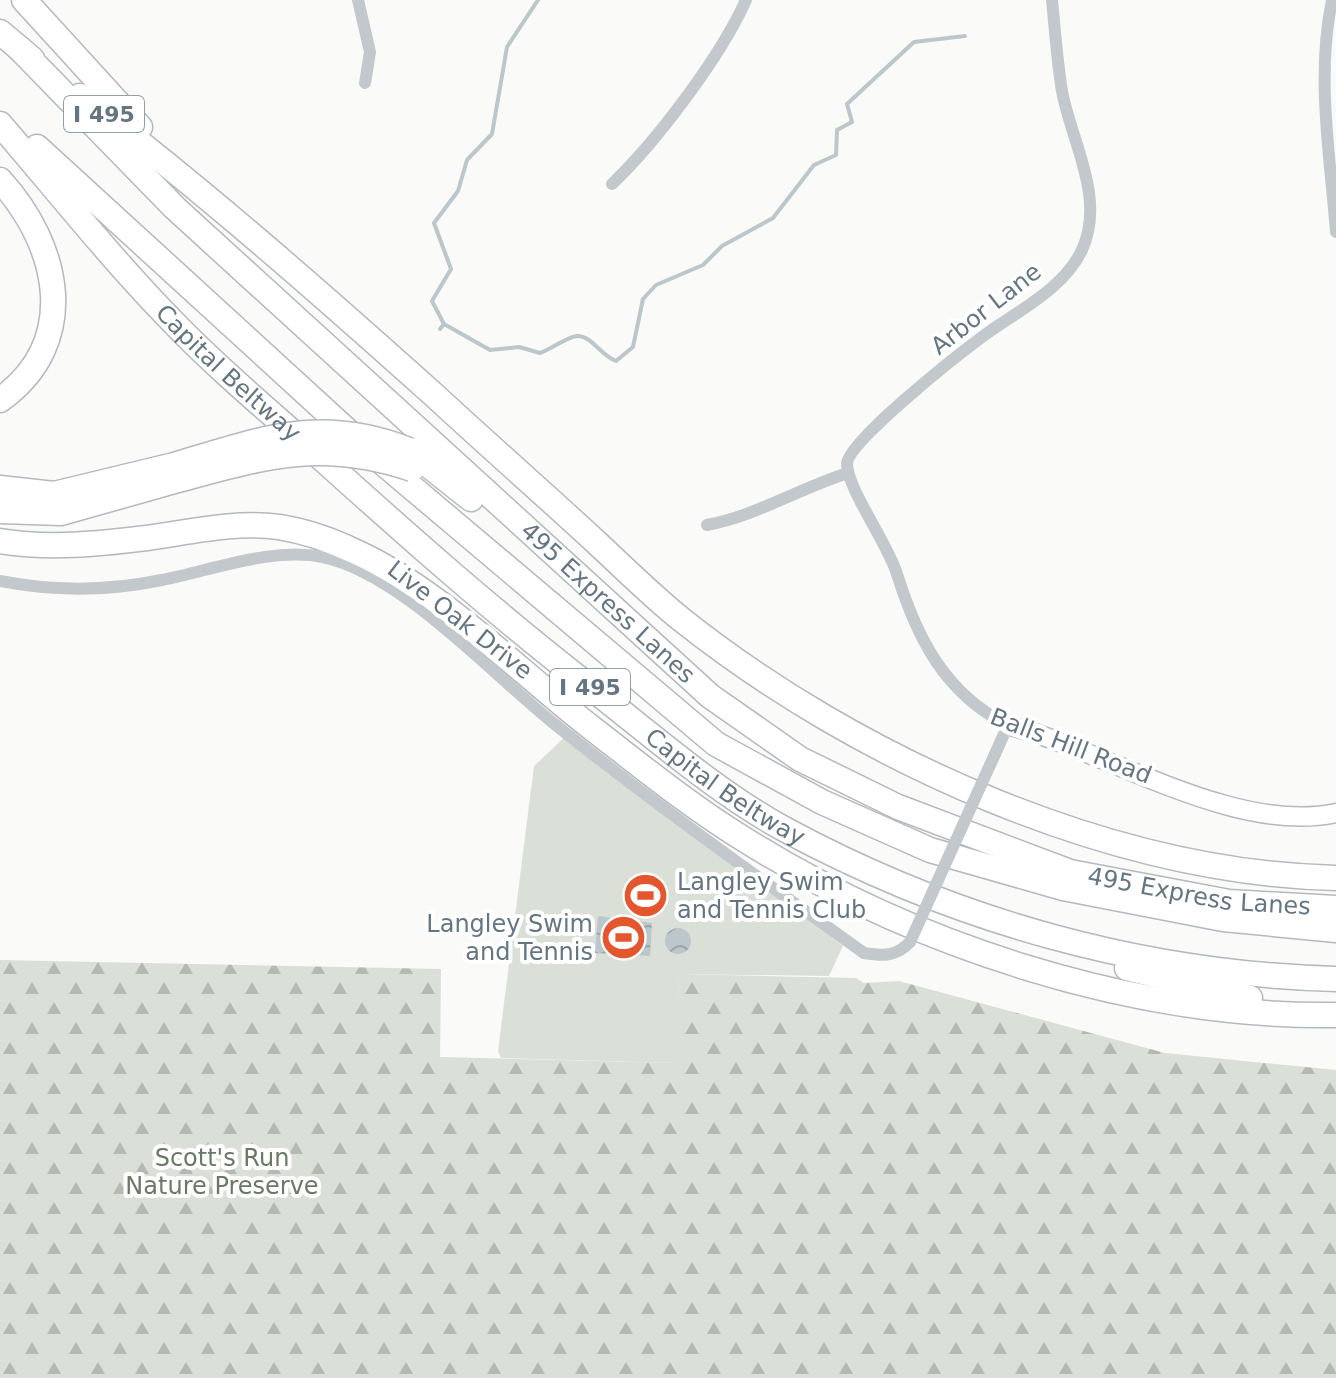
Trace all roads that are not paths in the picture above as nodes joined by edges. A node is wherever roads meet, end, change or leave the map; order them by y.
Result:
1 (24, 0) edge
2 (358, 0) edge
3 (746, 0) edge
4 (1052, 0) edge
5 (1332, 0) edge
6 (0, 32) edge
7 (20, 49) junction
8 (365, 83) dead end
9 (0, 113) edge
10 (0, 124) edge
11 (188, 179) junction
12 (0, 180) edge
13 (612, 184) dead end
14 (1336, 232) edge
15 (0, 400) edge
16 (377, 458) junction
17 (411, 459) junction
18 (176, 472) junction
19 (848, 473) junction
20 (0, 488) edge
21 (0, 511) edge
22 (707, 525) dead end
23 (0, 541) edge
24 (0, 581) edge
25 (710, 696) junction
26 (1008, 725) junction
27 (716, 744) junction
28 (1336, 813) edge
29 (1336, 878) edge
30 (1336, 908) edge
31 (1015, 928) junction
32 (1336, 930) edge
33 (1336, 979) edge
34 (1336, 1006) edge
35 (1336, 1015) edge

1 - 11 highway
2 - 8 street
3 - 13 street
4 - 19 street, Arbor Lane
5 - 14 street
6 - 7 highway, I 495
7 - 11 highway, I 495
7 - 25 highway, 495 Express Lanes
9 - 16 highway, 495 Express Lanes
10 - 31 highway, Capital Beltway / I 495
11 - 29 highway, I 495
12 - 15 highway
16 - 17 highway, bridge
16 - 18 highway, bridge
16 - 27 highway, 495 Express Lanes
17 - 18 highway, bridge
17 - 25 highway
17 - 27 highway
18 - 20 highway
18 - 21 highway
19 - 22 street
19 - 26 street, Balls Hill Road
23 - 35 highway
24 - 26 street, Live Oak Drive, bridge
25 - 30 highway, 495 Express Lanes
26 - 28 street, Balls Hill Road
27 - 32 highway, 495 Express Lanes
31 - 33 highway, Capital Beltway / I 495
31 - 34 highway

